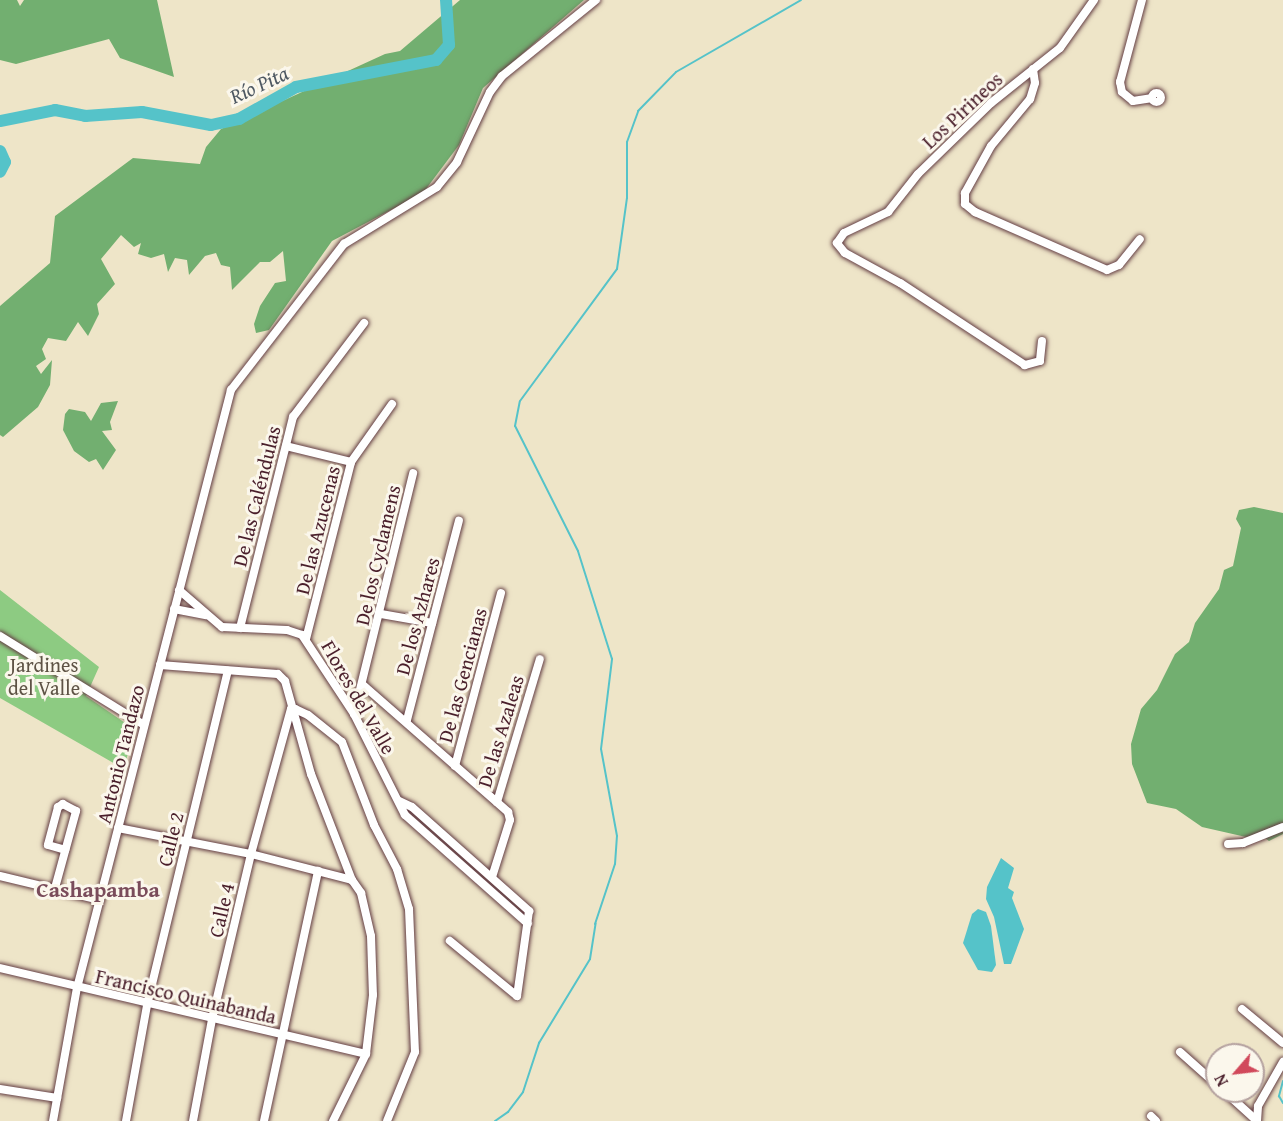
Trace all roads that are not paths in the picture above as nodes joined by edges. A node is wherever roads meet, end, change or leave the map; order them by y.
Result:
1 (596, 0) edge
2 (1094, 0) edge
3 (1142, 0) edge
4 (1033, 69) junction
5 (1151, 98) dead end
6 (1140, 239) dead end
7 (364, 323) dead end
8 (1042, 341) dead end
9 (392, 404) dead end
10 (286, 446) junction
11 (351, 462) junction
12 (413, 473) dead end
13 (459, 521) dead end
14 (179, 590) junction
15 (501, 592) dead end
16 (174, 609) junction
17 (381, 614) junction
18 (207, 615) junction
19 (432, 623) junction
20 (240, 628) junction
21 (0, 636) edge
22 (306, 639) junction
23 (540, 659) dead end
24 (159, 665) junction
25 (228, 671) junction
26 (363, 685) junction
27 (291, 709) junction
28 (354, 714) junction
29 (407, 720) junction
30 (144, 724) junction
31 (455, 766) junction
32 (399, 801) junction
33 (496, 802) junction
34 (1283, 827) edge
35 (118, 828) junction
36 (186, 843) junction
37 (1228, 844) dead end
38 (64, 850) junction
39 (251, 855) junction
40 (318, 871) junction
41 (0, 876) edge
42 (492, 877) junction
43 (352, 880) junction
44 (55, 888) junction
45 (99, 900) junction
46 (528, 924) junction
47 (450, 941) dead end
48 (0, 968) edge
49 (77, 988) junction
50 (147, 1005) junction
51 (1242, 1009) dead end
52 (212, 1019) junction
53 (281, 1035) junction
54 (1283, 1043) edge
55 (1180, 1052) dead end
56 (366, 1054) junction
57 (1283, 1062) edge
58 (1205, 1074) edge
59 (0, 1089) edge
60 (57, 1098) junction
61 (1237, 1103) edge
62 (1256, 1120) edge
63 (54, 1121) edge
64 (126, 1121) edge
65 (193, 1121) edge
66 (264, 1121) edge
67 (333, 1121) edge
68 (387, 1121) edge

1 - 14 street, Antonio Tandazo
2 - 4 street, Los Pirineos
3 - 5 street
4 - 6 street
4 - 8 street, Los Pirineos
7 - 10 street, De las Caléndulas
9 - 11 street, De las Azucenas
10 - 11 street
10 - 20 street, De las Caléndulas
11 - 22 street, De las Azucenas
12 - 17 street, De los Cyclamens
13 - 19 street, De los Azhares
14 - 16 street, Antonio Tandazo
14 - 18 street, Flores del Valle
15 - 31 street, De las Gencianas
16 - 18 street, Flores del Valle
16 - 24 street, Antonio Tandazo
17 - 19 street
17 - 26 street, De los Cyclamens
18 - 20 street, Flores del Valle
19 - 29 street, De los Azhares
20 - 22 street, Flores del Valle
21 - 30 street
22 - 28 street, Flores del Valle
23 - 33 street, De las Azaleas
24 - 25 street
24 - 30 street, Antonio Tandazo
25 - 27 street
25 - 36 street, Calle 2
26 - 28 street, De los Cyclamens
26 - 29 street
27 - 39 street, Calle 4
27 - 43 street
27 - 68 street
28 - 32 street, Flores del Valle
29 - 31 street
30 - 35 street, Antonio Tandazo
31 - 33 street
32 - 42 street, Flores del Valle
32 - 46 street, Flores del Valle
33 - 42 street, De las Azaleas
34 - 37 street
35 - 36 street
35 - 45 street, Antonio Tandazo
36 - 39 street
36 - 50 street, Calle 2
38 - 38 street
38 - 44 street
39 - 40 street
39 - 52 street, Calle 4
40 - 43 street
40 - 53 street
41 - 44 street
42 - 46 street, Flores del Valle
43 - 56 street
44 - 45 street
45 - 49 street, Antonio Tandazo
46 - 47 street
48 - 49 street, Francisco Quinabanda
49 - 50 street, Francisco Quinabanda
49 - 60 street, Antonio Tandazo
50 - 52 street, Francisco Quinabanda
50 - 64 street, Calle 2
51 - 54 street
52 - 53 street, Francisco Quinabanda
52 - 65 street, Calle 4
53 - 56 street, Francisco Quinabanda
53 - 66 street
55 - 58 street
56 - 67 street
57 - 62 street
59 - 60 street
60 - 63 street, Antonio Tandazo
61 - 62 street

